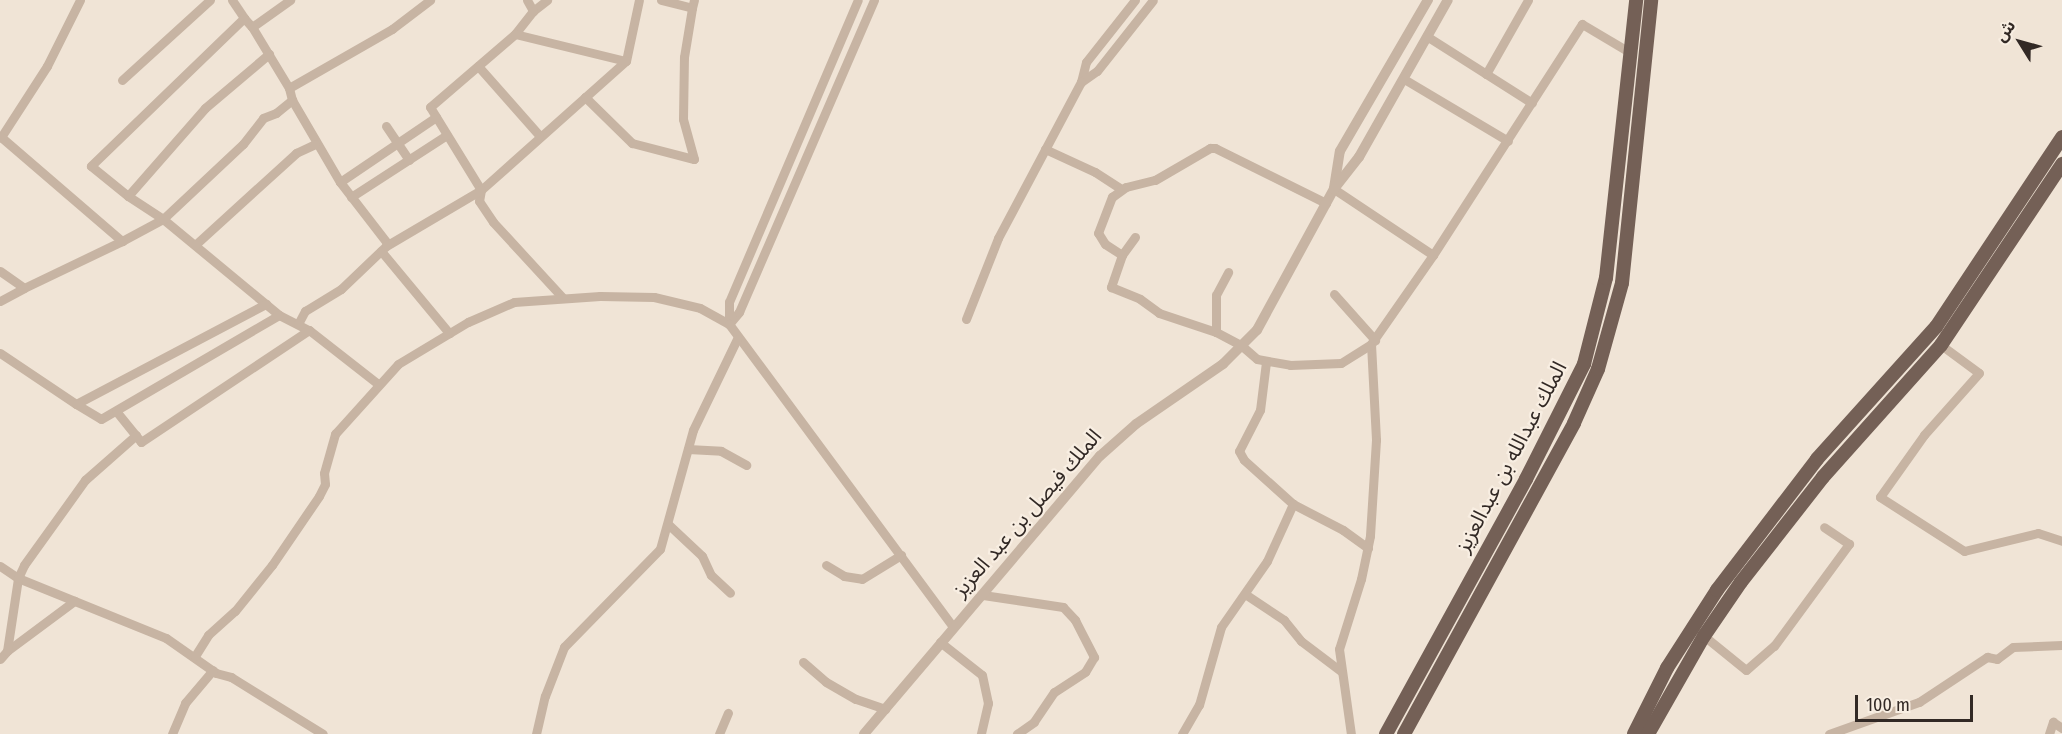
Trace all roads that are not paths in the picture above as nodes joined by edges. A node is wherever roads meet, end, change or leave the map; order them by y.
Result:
1 (80, 0) edge
2 (210, 0) edge
3 (232, 0) edge
4 (290, 0) edge
5 (430, 0) edge
6 (527, 0) edge
7 (547, 0) edge
8 (639, 0) edge
9 (661, 0) edge
10 (858, 0) edge
11 (874, 0) edge
12 (1135, 0) edge
13 (1153, 0) edge
14 (1428, 0) edge
15 (1448, 0) edge
16 (1528, 0) edge
17 (1636, 0) edge
18 (1651, 0) edge
19 (693, 4) edge
20 (533, 11) junction
21 (244, 18) junction
22 (252, 27) junction
23 (515, 34) junction
24 (1428, 37) junction
25 (1631, 53) junction
26 (269, 54) junction
27 (626, 61) junction
28 (478, 66) junction
29 (1486, 74) junction
30 (1404, 79) junction
31 (122, 80) dead end
32 (1081, 82) junction
33 (289, 88) junction
34 (585, 98) junction
35 (292, 100) junction
36 (1532, 103) junction
37 (436, 117) junction
38 (386, 126) dead end
39 (447, 135) junction
40 (539, 135) junction
41 (0, 137) edge
42 (2062, 137) edge
43 (1508, 141) junction
44 (397, 143) junction
45 (315, 144) junction
46 (1045, 149) junction
47 (409, 160) junction
48 (2062, 164) edge
49 (340, 182) junction
50 (1120, 189) junction
51 (1334, 189) junction
52 (481, 190) junction
53 (128, 196) junction
54 (351, 197) junction
55 (1326, 203) junction
56 (163, 219) junction
57 (1136, 237) dead end
58 (122, 241) junction
59 (195, 245) junction
60 (385, 248) junction
61 (1122, 255) junction
62 (1433, 255) junction
63 (0, 271) edge
64 (1228, 272) dead end
65 (24, 288) junction
66 (1334, 294) dead end
67 (563, 298) junction
68 (0, 301) edge
69 (266, 304) junction
70 (279, 315) junction
71 (966, 319) dead end
72 (298, 324) junction
73 (729, 324) junction
74 (309, 330) junction
75 (1216, 332) junction
76 (448, 333) junction
77 (736, 339) junction
78 (1373, 342) junction
79 (1941, 345) junction
80 (1242, 346) junction
81 (0, 353) edge
82 (1266, 362) junction
83 (378, 384) junction
84 (76, 404) junction
85 (116, 411) junction
86 (135, 435) junction
87 (688, 449) junction
88 (746, 465) dead end
89 (1790, 492) junction
90 (1802, 501) junction
91 (1293, 504) junction
92 (669, 525) junction
93 (1824, 527) dead end
94 (2062, 541) edge
95 (1368, 548) junction
96 (902, 555) junction
97 (826, 565) dead end
98 (0, 566) edge
99 (9, 575) edge
100 (730, 593) dead end
101 (1245, 594) junction
102 (983, 595) junction
103 (74, 601) junction
104 (953, 627) junction
105 (1704, 636) junction
106 (940, 642) junction
107 (2062, 645) edge
108 (7, 651) junction
109 (195, 656) junction
110 (0, 659) edge
111 (803, 662) dead end
112 (213, 670) junction
113 (1342, 672) junction
114 (885, 709) junction
115 (728, 713) dead end
116 (2062, 728) edge
117 (172, 734) edge
118 (323, 734) edge
119 (536, 734) edge
120 (719, 734) edge
121 (866, 734) edge
122 (981, 734) edge
123 (1017, 734) edge
124 (1182, 734) edge
125 (1351, 734) edge
126 (1386, 734) edge
127 (1404, 734) edge
128 (1634, 734) edge
129 (1648, 734) edge
130 (1829, 734) edge
131 (2049, 734) edge

1 - 41 street
2 - 31 street
3 - 21 street
4 - 22 street
5 - 33 street
6 - 20 street
7 - 20 street
8 - 27 street
9 - 19 street
10 - 73 street
11 - 73 street
12 - 32 street
13 - 32 street
14 - 51 street, الملك فيصل بن عبد العزيز
15 - 24 street, الملك فيصل بن عبد العزيز
16 - 29 street
17 - 25 main road, الملك عبدالله بن عبدالعزيز
18 - 127 main road, الملك عبدالله بن عبدالعزيز
19 - 34 street
20 - 23 street
21 - 22 street
21 - 53 street
22 - 26 street
23 - 27 street
23 - 28 street
24 - 29 street
24 - 30 street, الملك فيصل بن عبد العزيز
25 - 36 street
25 - 126 main road, الملك عبدالله بن عبدالعزيز
26 - 33 street
26 - 53 street
27 - 34 street
28 - 37 street
28 - 40 street
29 - 36 street
30 - 43 street
30 - 51 street, الملك فيصل بن عبد العزيز
32 - 46 street
33 - 35 street
34 - 40 street
35 - 45 street
35 - 56 street
36 - 43 street
37 - 39 street
37 - 44 street
38 - 44 street
39 - 47 street
39 - 52 street
40 - 52 street
41 - 58 street
42 - 89 main road
43 - 62 street
44 - 47 street
44 - 49 street
45 - 49 street
45 - 59 street
46 - 50 street
46 - 71 street
47 - 54 street
48 - 79 main road
49 - 54 street
50 - 55 street
50 - 61 street
51 - 55 street, الملك فيصل بن عبد العزيز
51 - 62 street
52 - 60 street
52 - 67 street
53 - 56 street
54 - 60 street
55 - 80 street, الملك فيصل بن عبد العزيز
56 - 58 street
56 - 59 street
57 - 61 street
58 - 65 street
59 - 69 street
60 - 72 street
60 - 76 street
61 - 75 street
62 - 78 street
63 - 65 street
64 - 75 street
65 - 68 street
66 - 78 street
67 - 73 street
67 - 76 street
69 - 70 street
69 - 84 street
70 - 72 street
70 - 85 street
72 - 74 street
73 - 77 street
74 - 83 street
74 - 86 street
75 - 80 street
76 - 83 street
77 - 87 street
77 - 96 street
78 - 82 street
78 - 95 street
79 - 90 main road
79 - 94 street
80 - 82 street
80 - 102 street, الملك فيصل بن عبد العزيز
81 - 84 street
82 - 91 street
83 - 109 street
84 - 85 street
85 - 86 street
86 - 99 street
87 - 88 street
87 - 92 street
89 - 90 main road
89 - 128 main road
90 - 105 main road
91 - 95 street
91 - 101 street
92 - 100 street
92 - 119 street
93 - 105 street
95 - 113 street
96 - 97 street
96 - 104 street
98 - 99 street
99 - 103 street
99 - 108 street
101 - 113 street
101 - 124 street
102 - 104 street, الملك فيصل بن عبد العزيز
102 - 123 street
103 - 108 street
103 - 109 street
104 - 106 street, الملك فيصل بن عبد العزيز
105 - 129 main road
106 - 114 street, الملك فيصل بن عبد العزيز
106 - 122 street
107 - 130 street
108 - 110 street
109 - 112 street
111 - 114 street
112 - 117 street
112 - 118 street
113 - 125 street
114 - 121 street, الملك فيصل بن عبد العزيز
115 - 120 street
116 - 131 street

